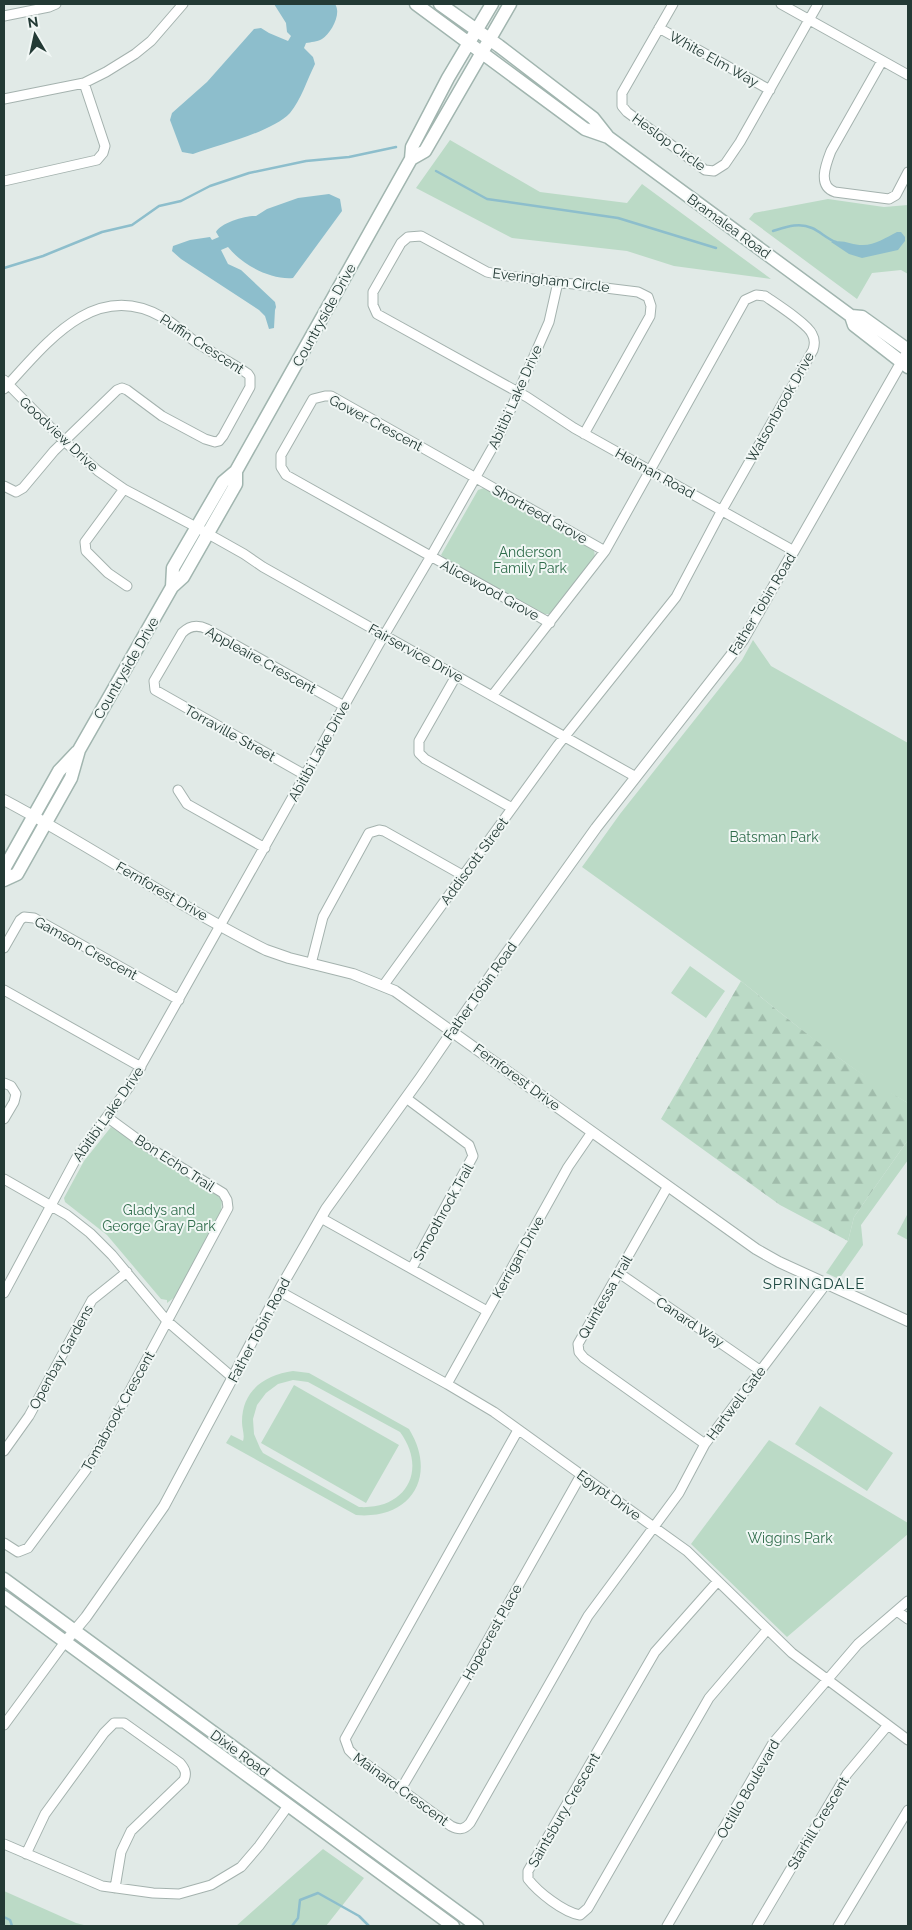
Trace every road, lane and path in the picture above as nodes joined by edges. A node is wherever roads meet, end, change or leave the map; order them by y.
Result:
1 (56, 4) edge
2 (183, 4) edge
3 (416, 4) edge
4 (440, 4) edge
5 (492, 4) edge
6 (510, 4) edge
7 (672, 4) edge
8 (781, 4) edge
9 (818, 4) edge
10 (4, 16) edge
11 (809, 20) junction
12 (659, 28) junction
13 (476, 30) junction
14 (489, 39) junction
15 (469, 43) junction
16 (482, 52) junction
17 (882, 61) junction
18 (908, 75) edge
19 (84, 83) junction
20 (770, 90) junction
21 (4, 99) edge
22 (608, 136) junction
23 (412, 160) junction
24 (908, 172) edge
25 (4, 181) edge
26 (558, 282) junction
27 (851, 316) junction
28 (908, 350) edge
29 (905, 364) edge
30 (5, 384) edge
31 (518, 393) junction
32 (584, 434) junction
33 (64, 441) junction
34 (236, 471) junction
35 (650, 471) junction
36 (476, 478) junction
37 (4, 486) edge
38 (124, 489) junction
39 (722, 510) junction
40 (196, 527) junction
41 (208, 534) junction
42 (605, 551) junction
43 (794, 551) junction
44 (431, 556) junction
45 (127, 586) dead end
46 (172, 586) junction
47 (550, 623) junction
48 (384, 635) junction
49 (456, 676) junction
50 (155, 690) joint
51 (492, 696) junction
52 (344, 706) junction
53 (565, 737) junction
54 (79, 750) junction
55 (305, 775) junction
56 (636, 777) junction
57 (178, 790) dead end
58 (4, 800) edge
59 (512, 808) junction
60 (34, 817) junction
61 (46, 824) junction
62 (265, 848) junction
63 (464, 876) junction
64 (4, 880) edge
65 (221, 925) junction
66 (4, 948) edge
67 (311, 964) junction
68 (383, 986) junction
69 (4, 990) edge
70 (178, 1000) junction
71 (452, 1031) junction
72 (141, 1067) junction
73 (4, 1083) edge
74 (406, 1098) junction
75 (107, 1117) junction
76 (4, 1120) edge
77 (592, 1132) junction
78 (4, 1180) edge
79 (668, 1186) junction
80 (50, 1206) junction
81 (321, 1218) junction
82 (412, 1268) junction
83 (127, 1272) junction
84 (619, 1273) junction
85 (826, 1284) junction
86 (279, 1291) junction
87 (4, 1293) edge
88 (488, 1311) junction
89 (167, 1321) junction
90 (908, 1321) edge
91 (761, 1371) junction
92 (232, 1378) junction
93 (447, 1384) junction
94 (518, 1430) junction
95 (704, 1444) junction
96 (4, 1450) edge
97 (581, 1474) junction
98 (654, 1528) junction
99 (4, 1543) edge
100 (4, 1579) edge
101 (718, 1581) junction
102 (4, 1597) edge
103 (908, 1601) edge
104 (897, 1611) junction
105 (908, 1619) edge
106 (768, 1630) junction
107 (74, 1631) junction
108 (65, 1642) junction
109 (826, 1679) junction
110 (4, 1725) edge
111 (888, 1725) junction
112 (908, 1740) edge
113 (400, 1789) junction
114 (288, 1806) junction
115 (908, 1810) edge
116 (4, 1844) edge
117 (26, 1854) junction
118 (115, 1888) junction
119 (453, 1926) edge
120 (477, 1926) edge
121 (667, 1926) edge
122 (757, 1926) edge
123 (838, 1926) edge

1 - 10 street
2 - 19 street
3 - 15 main road, Bramalea Road
4 - 13 main road, Bramalea Road
5 - 13 main road, Countryside Drive
6 - 14 main road, Countryside Drive
7 - 12 street, Heslop Circle
8 - 11 street
9 - 11 street, Heslop Circle
11 - 17 street
11 - 20 street, Heslop Circle
12 - 20 street, White Elm Way
12 - 20 street, Heslop Circle
13 - 14 main road, Bramalea Road
13 - 15 main road, Countryside Drive
14 - 16 main road, Countryside Drive
14 - 22 main road, Bramalea Road
15 - 16 main road, Bramalea Road
15 - 23 main road, Countryside Drive
16 - 22 main road, Bramalea Road
16 - 23 main road, Countryside Drive
17 - 18 street
17 - 24 street
19 - 21 street
19 - 25 street
22 - 27 main road, Bramalea Road
23 - 34 main road, Countryside Drive
26 - 31 street, Abitibi Lake Drive
26 - 31 street, Everingham Circle
26 - 32 street, Everingham Circle
27 - 28 main road, Bramalea Road
27 - 29 main road, Bramalea Road
28 - 29 street, Father Tobin Road
29 - 43 street, Father Tobin Road
30 - 33 street, Goodview Drive
30 - 33 street, Puffin Crescent
31 - 32 street, Helman Road
31 - 36 street, Abitibi Lake Drive
32 - 35 street, Helman Road
33 - 37 street
33 - 38 street, Goodview Drive
34 - 40 main road, Countryside Drive
34 - 41 main road, Countryside Drive
35 - 39 street, Helman Road
35 - 39 street, Watsonbrook Drive
35 - 42 street, Watsonbrook Drive
36 - 42 street, Shortreed Grove
36 - 44 street, Abitibi Lake Drive
36 - 44 street, Gower Crescent
38 - 40 street, Goodview Drive
38 - 45 street
39 - 43 street, Helman Road
39 - 53 street, Watsonbrook Drive
40 - 41 street, Fairservice Drive
40 - 46 main road, Countryside Drive
41 - 46 main road, Countryside Drive
41 - 48 street, Fairservice Drive
42 - 47 street, Watsonbrook Drive
43 - 56 street, Father Tobin Road
44 - 47 street, Alicewood Grove
44 - 48 street, Abitibi Lake Drive
46 - 54 main road, Countryside Drive
47 - 51 street, Watsonbrook Drive
48 - 49 street, Fairservice Drive
48 - 52 street, Abitibi Lake Drive
49 - 51 street, Fairservice Drive
49 - 59 street
50 - 52 street, Appleaire Crescent
50 - 55 street, Torraville Street
51 - 53 street, Fairservice Drive
52 - 55 street, Abitibi Lake Drive
53 - 56 street, Fairservice Drive
53 - 59 street, Addiscott Street
54 - 60 main road, Countryside Drive
54 - 61 main road, Countryside Drive
55 - 62 street, Abitibi Lake Drive
56 - 71 street, Father Tobin Road
57 - 62 street
58 - 60 street, Fernforest Drive
59 - 63 street, Addiscott Street
60 - 61 street, Fernforest Drive
60 - 64 main road, Countryside Drive
61 - 64 main road, Countryside Drive
61 - 65 street, Fernforest Drive
62 - 65 street, Abitibi Lake Drive
63 - 67 street
63 - 68 street, Addiscott Street
65 - 67 street, Fernforest Drive
65 - 70 street, Abitibi Lake Drive
66 - 70 street, Gamson Crescent
67 - 68 street, Fernforest Drive
68 - 71 street, Fernforest Drive
69 - 72 street
70 - 72 street, Abitibi Lake Drive
71 - 74 street, Father Tobin Road
71 - 77 street, Fernforest Drive
72 - 75 street, Abitibi Lake Drive
73 - 76 street
74 - 81 street, Father Tobin Road
74 - 82 street, Smoothrock Trail
75 - 80 street, Abitibi Lake Drive
75 - 89 street, Bon Echo Trail
77 - 79 street, Fernforest Drive
77 - 88 street, Kerrigan Drive
78 - 80 street
79 - 84 street, Quintessa Trail
79 - 85 street, Fernforest Drive
80 - 83 street
80 - 87 street
81 - 82 street
81 - 86 street, Father Tobin Road
82 - 88 street
83 - 89 street
83 - 96 street, Openbay Gardens
84 - 91 street, Canard Way
84 - 95 street, Quintessa Trail
85 - 90 street, Fernforest Drive
85 - 91 street, Hartwell Gate
86 - 92 street, Father Tobin Road
86 - 93 street, Egypt Drive
88 - 93 street, Kerrigan Drive
89 - 92 street
89 - 99 street, Tomabrook Crescent
91 - 95 street, Hartwell Gate
92 - 107 street, Father Tobin Road
93 - 94 street, Egypt Drive
94 - 97 street, Egypt Drive
94 - 113 street, Mainard Crescent
95 - 98 street, Hartwell Gate
97 - 98 street, Egypt Drive
97 - 113 street, Hopecrest Place
98 - 101 street, Egypt Drive
98 - 113 street, Mainard Crescent
100 - 107 main road, Dixie Road
101 - 106 street, Egypt Drive
101 - 106 street, Saintsbury Crescent
102 - 108 main road, Dixie Road
103 - 104 street, Octillo Boulevard
104 - 105 street
104 - 109 street, Octillo Boulevard
106 - 109 street, Egypt Drive
107 - 108 street, Father Tobin Road
107 - 120 main road, Dixie Road
108 - 110 street
108 - 114 main road, Dixie Road
109 - 111 street, Egypt Drive
109 - 121 street, Octillo Boulevard
111 - 112 street, Egypt Drive
111 - 122 street, Starhill Crescent
114 - 118 street
114 - 119 main road, Dixie Road
115 - 123 street
116 - 117 street
117 - 118 street
117 - 118 street

